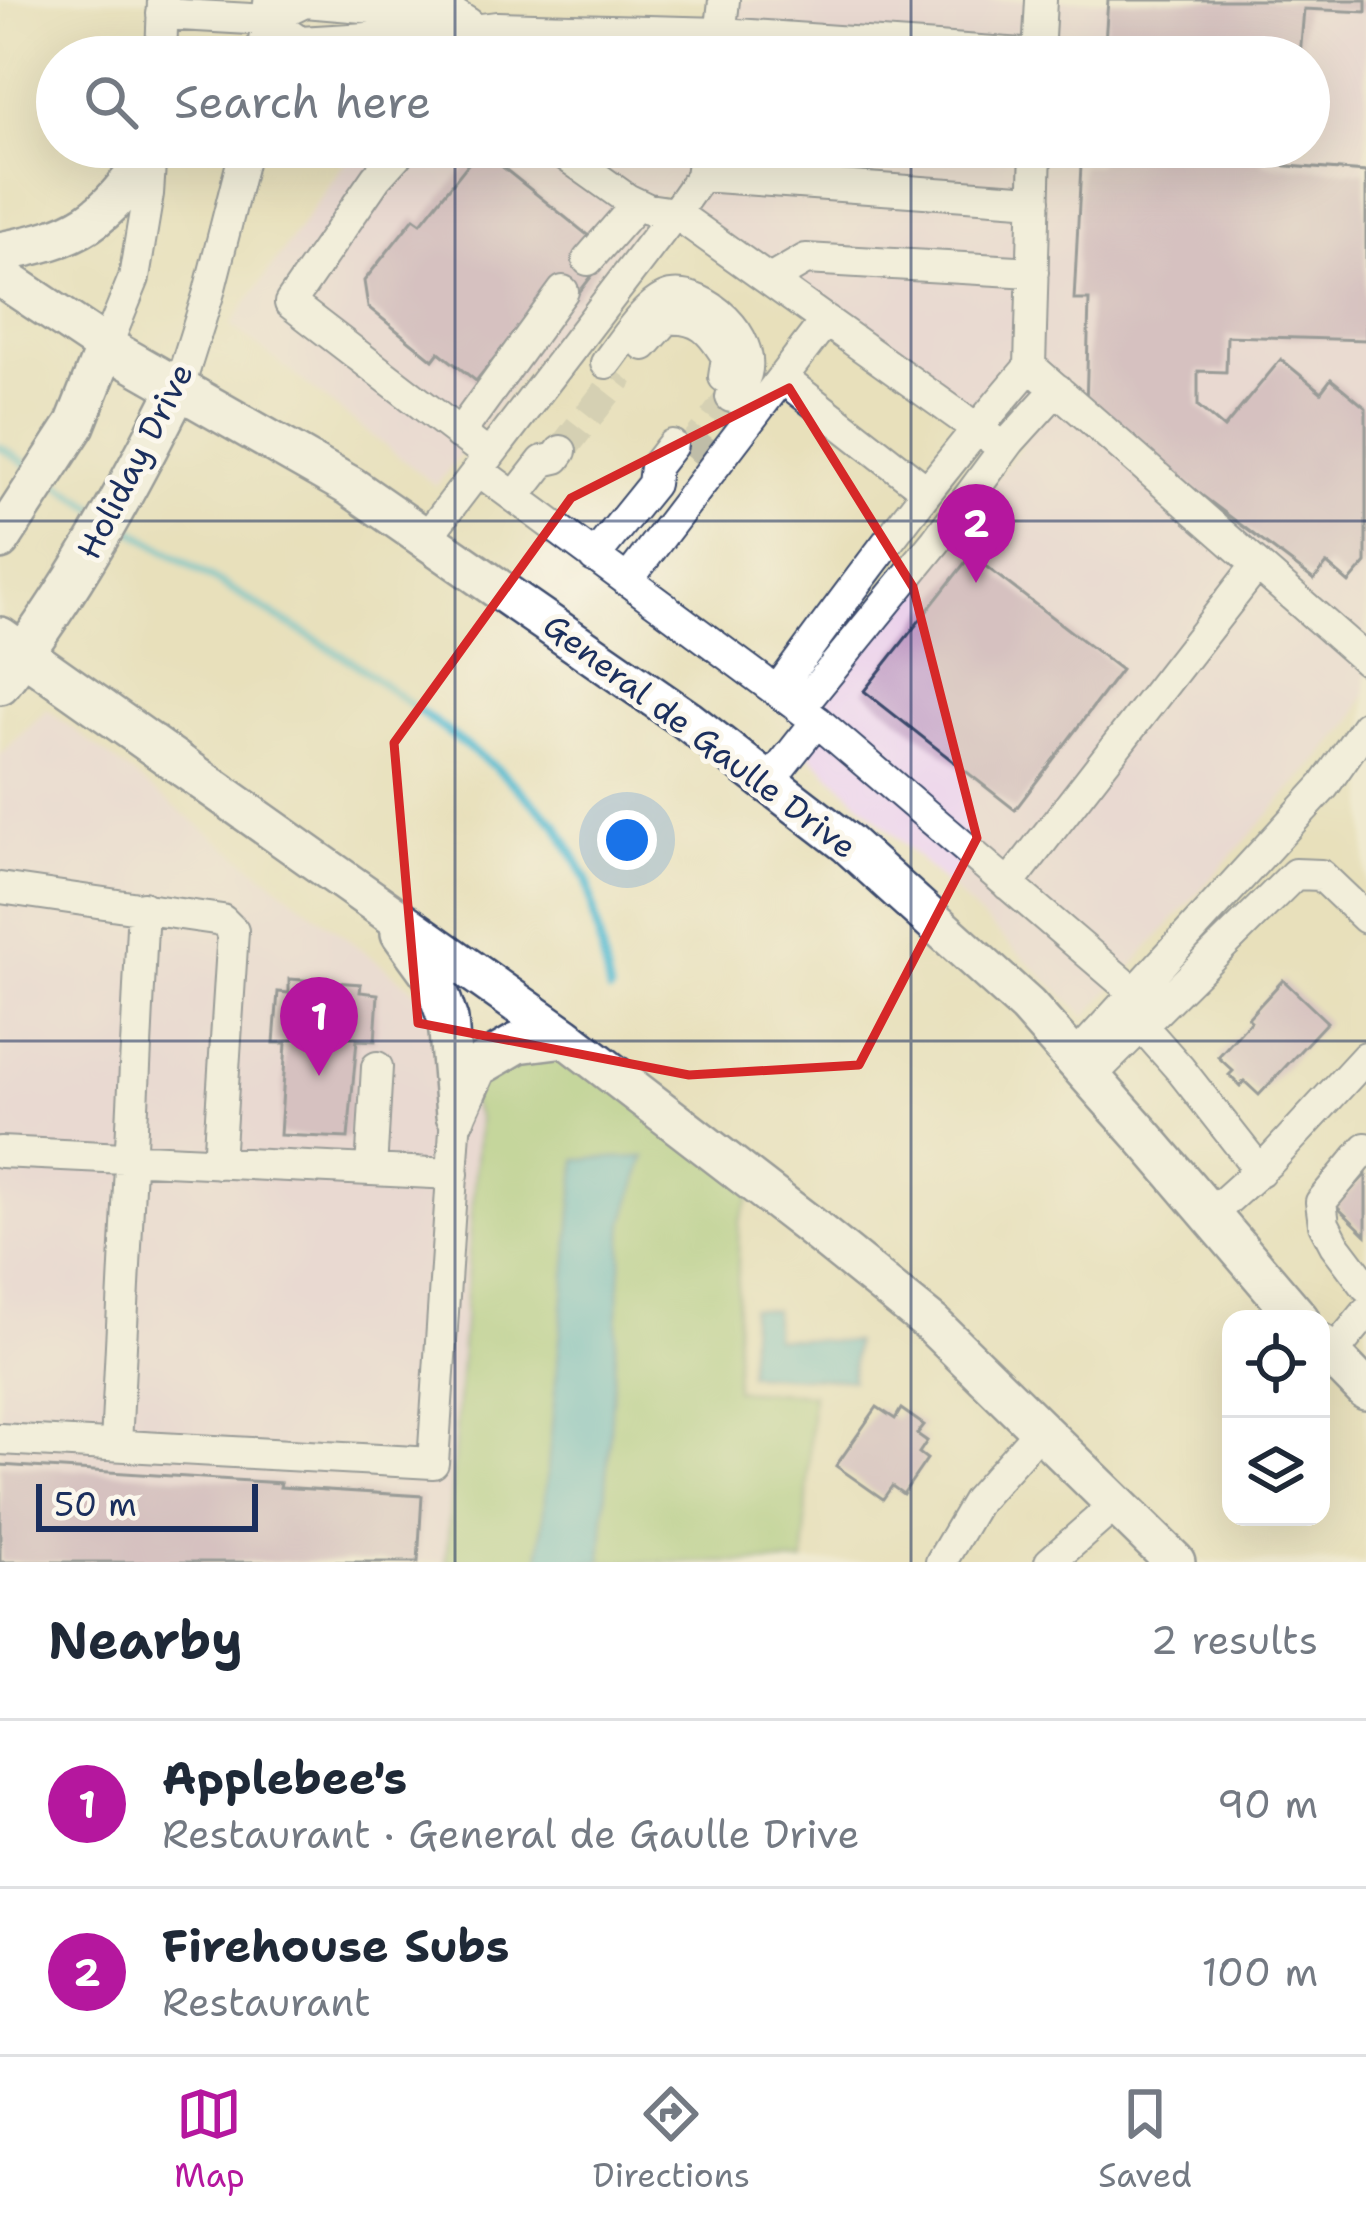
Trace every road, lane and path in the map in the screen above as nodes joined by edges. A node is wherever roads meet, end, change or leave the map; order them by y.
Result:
1 (724, 0) edge
2 (1041, 0) edge
3 (163, 7) edge
4 (268, 10) edge
5 (503, 28) edge
6 (605, 36) edge
7 (721, 36) edge
8 (1039, 36) edge
9 (138, 168) edge
10 (150, 168) edge
11 (241, 168) edge
12 (385, 168) edge
13 (585, 168) edge
14 (700, 168) edge
15 (755, 168) edge
16 (1036, 168) edge
17 (1035, 200) junction
18 (637, 204) junction
19 (675, 213) junction
20 (0, 252) edge
21 (588, 260) dead end
22 (1033, 272) junction
23 (0, 276) edge
24 (770, 280) junction
25 (563, 291) dead end
26 (826, 320) junction
27 (106, 347) junction
28 (1030, 366) junction
29 (614, 368) tunnel mouth
30 (782, 378) junction
31 (179, 387) junction
32 (1057, 388) junction
33 (724, 392) tunnel mouth
34 (977, 427) junction
35 (460, 434) junction
36 (1004, 448) junction
37 (551, 450) tunnel mouth
38 (679, 450) tunnel mouth
39 (483, 463) junction
40 (927, 490) junction
41 (514, 497) junction
42 (9, 527) edge
43 (426, 538) junction
44 (594, 557) junction
45 (1257, 565) junction
46 (627, 581) junction
47 (7, 659) edge
48 (1366, 660) edge
49 (798, 707) junction
50 (1364, 734) edge
51 (769, 783) junction
52 (1008, 884) junction
53 (0, 888) edge
54 (143, 907) junction
55 (384, 909) junction
56 (1366, 918) edge
57 (1186, 937) junction
58 (1209, 959) junction
59 (1135, 993) junction
60 (1142, 1026) junction
61 (566, 1036) junction
62 (1366, 1057) edge
63 (376, 1067) dead end
64 (1082, 1068) junction
65 (456, 1115) junction
66 (1366, 1148) edge
67 (0, 1152) edge
68 (133, 1159) junction
69 (218, 1163) junction
70 (370, 1170) junction
71 (1260, 1171) junction
72 (453, 1174) junction
73 (1210, 1215) junction
74 (1366, 1286) edge
75 (1291, 1310) edge
76 (1366, 1313) edge
77 (1330, 1346) edge
78 (1330, 1352) edge
79 (1366, 1390) edge
80 (1041, 1429) junction
81 (0, 1439) edge
82 (116, 1445) junction
83 (1116, 1504) junction
84 (941, 1562) edge
85 (1050, 1562) edge
86 (1175, 1562) edge

1 - 7 street
2 - 8 street
3 - 4 street
4 - 5 street
5 - 6 street
9 - 20 main road
10 - 27 street
11 - 31 street, Holiday Drive
12 - 35 street
13 - 18 street
14 - 19 street
15 - 17 street
16 - 17 street
17 - 22 street
18 - 19 street
18 - 21 street
19 - 24 street
19 - 39 street
22 - 24 street
22 - 28 street
23 - 27 main road, General de Gaulle Drive
24 - 26 street
25 - 35 street
26 - 30 street
26 - 34 street
27 - 31 main road, General de Gaulle Drive
27 - 42 main road
28 - 32 street
28 - 34 street
29 - 33 street
30 - 40 street
30 - 46 street
31 - 43 main road, General de Gaulle Drive
31 - 47 main road, Holiday Drive
32 - 36 street
32 - 45 street
34 - 36 street
34 - 40 street
35 - 39 street
36 - 49 street
37 - 41 street
38 - 44 street
39 - 41 street
39 - 43 street
40 - 49 street
41 - 44 street
43 - 51 main road, General de Gaulle Drive
44 - 46 street
45 - 48 street
45 - 52 street
46 - 49 street
47 - 55 main road
49 - 51 street
49 - 52 street
50 - 57 street
51 - 64 main road, General de Gaulle Drive
52 - 59 street
53 - 54 street
54 - 68 street
54 - 69 street
55 - 61 main road
55 - 65 main road
56 - 58 street
57 - 58 street
57 - 59 street
58 - 60 street
59 - 64 street
60 - 64 street
60 - 71 street
61 - 65 main road
61 - 80 main road
62 - 71 street
63 - 70 street
64 - 73 main road, General de Gaulle Drive
65 - 72 street
66 - 74 street
67 - 68 street
68 - 69 street
68 - 82 street
69 - 70 street
70 - 72 street
71 - 73 street
72 - 82 street
73 - 75 main road, General de Gaulle Drive
76 - 77 street
78 - 79 main road
80 - 83 main road
80 - 84 street
81 - 82 street
83 - 85 street
83 - 86 main road

